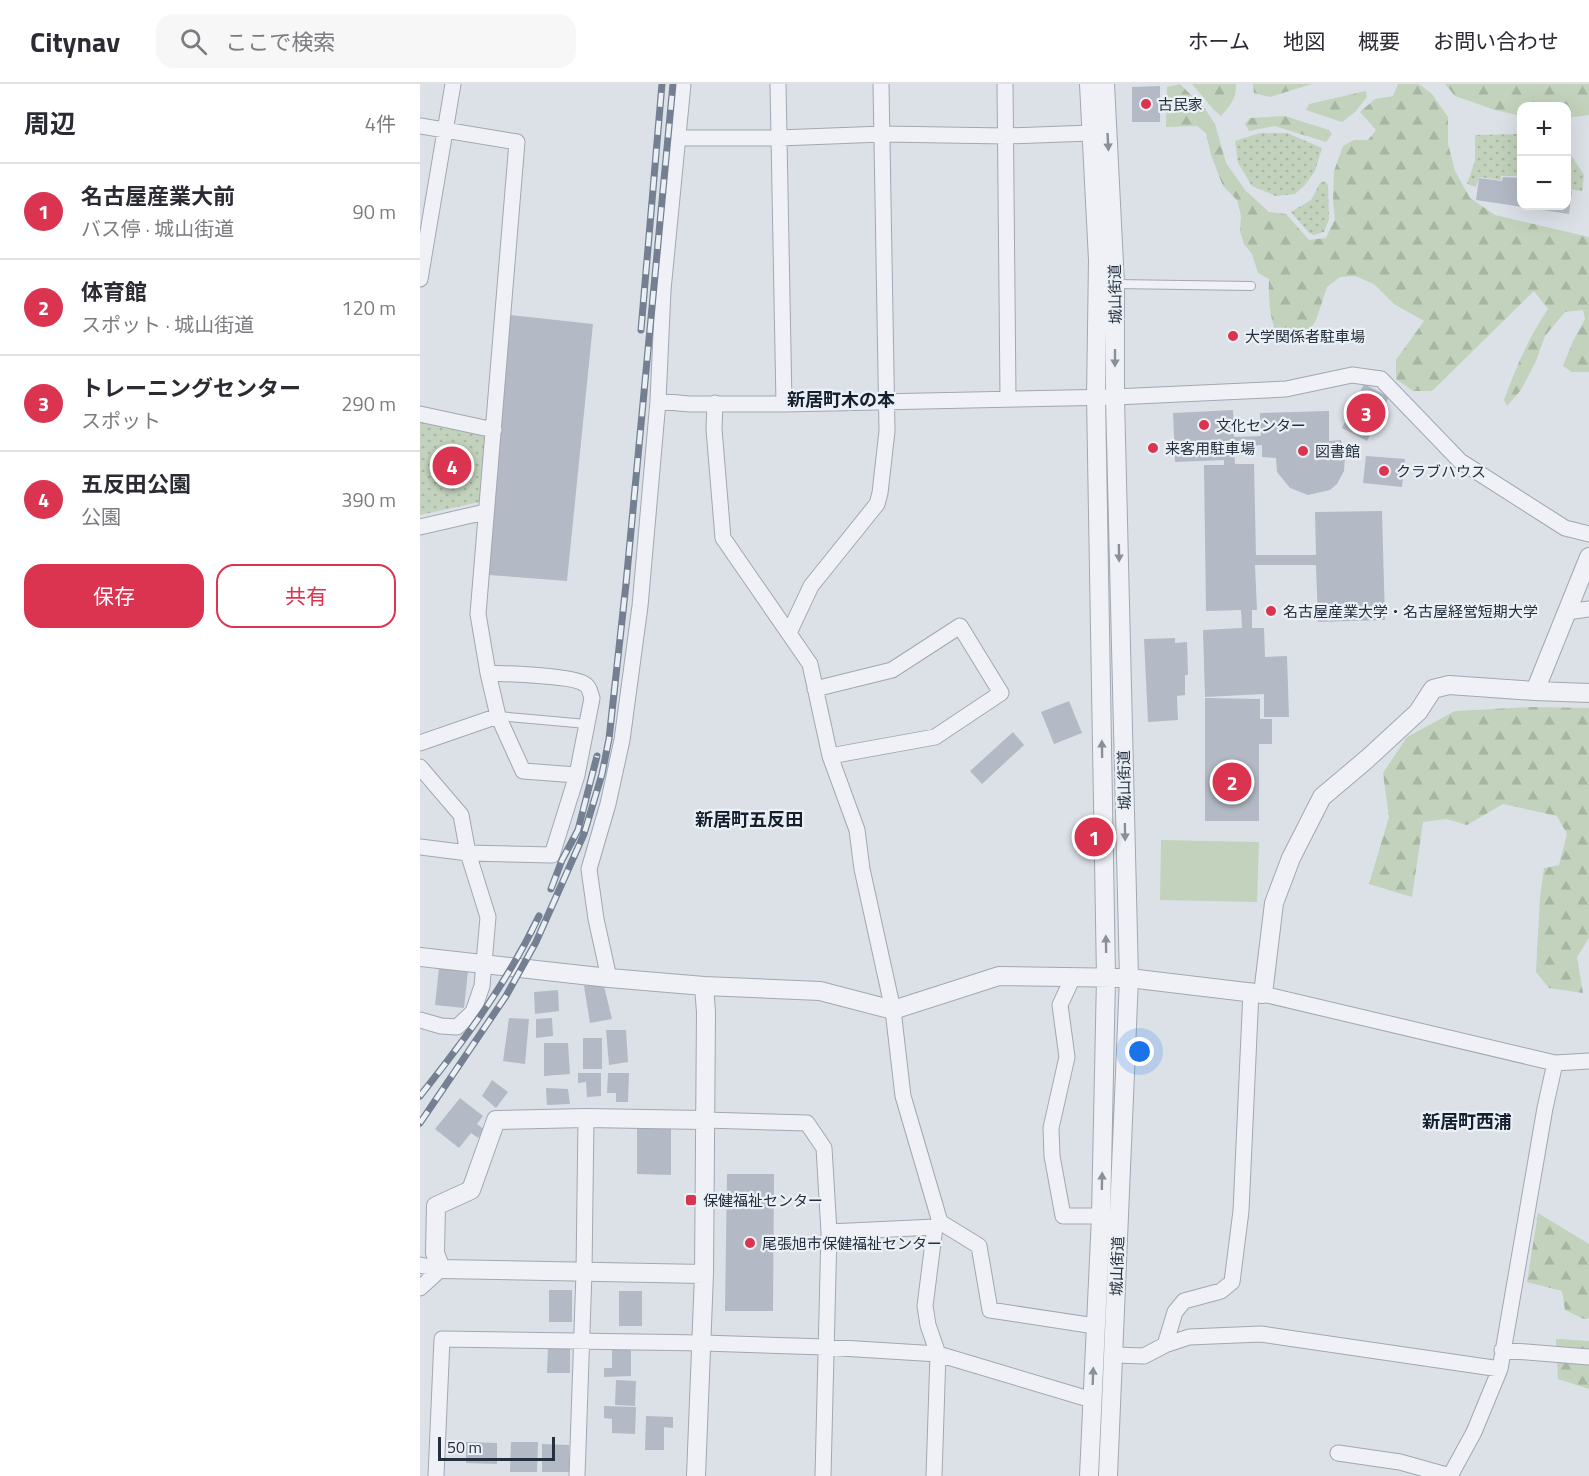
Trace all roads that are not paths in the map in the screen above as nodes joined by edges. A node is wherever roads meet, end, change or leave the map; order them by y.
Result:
1 (453, 84) edge
2 (683, 84) edge
3 (778, 84) edge
4 (881, 84) edge
5 (1005, 84) edge
6 (1089, 84) edge
7 (1105, 84) edge
8 (420, 126) edge
9 (445, 130) junction
10 (1090, 133) junction
11 (882, 134) junction
12 (1005, 136) junction
13 (677, 138) junction
14 (779, 138) junction
15 (420, 279) edge
16 (1115, 284) junction
17 (1251, 286) dead end
18 (1096, 397) junction
19 (1115, 397) junction
20 (1008, 398) junction
21 (658, 401) junction
22 (886, 401) junction
23 (715, 404) junction
24 (784, 404) junction
25 (420, 414) edge
26 (494, 430) junction
27 (485, 512) junction
28 (420, 527) edge
29 (1589, 534) edge
30 (1589, 557) edge
31 (1589, 609) edge
32 (1567, 612) junction
33 (789, 633) junction
34 (488, 673) junction
35 (815, 689) junction
36 (1535, 691) junction
37 (1589, 693) edge
38 (498, 716) junction
39 (588, 724) junction
40 (420, 744) edge
41 (830, 756) junction
42 (420, 767) edge
43 (577, 775) junction
44 (420, 847) edge
45 (468, 853) junction
46 (420, 957) edge
47 (485, 965) junction
48 (1072, 977) junction
49 (1106, 977) junction
50 (609, 978) junction
51 (1129, 978) junction
52 (704, 986) junction
53 (1257, 993) junction
54 (893, 1010) junction
55 (420, 1020) edge
56 (1589, 1061) edge
57 (1556, 1063) junction
58 (586, 1118) junction
59 (705, 1120) junction
60 (1101, 1216) junction
61 (938, 1224) junction
62 (830, 1232) junction
63 (420, 1265) edge
64 (441, 1269) junction
65 (584, 1272) junction
66 (704, 1274) junction
67 (420, 1288) edge
68 (1095, 1326) junction
69 (581, 1341) junction
70 (702, 1343) junction
71 (1165, 1345) junction
72 (825, 1347) junction
73 (1502, 1350) junction
74 (938, 1354) junction
75 (1114, 1355) junction
76 (1589, 1357) edge
77 (1500, 1369) junction
78 (1092, 1400) junction
79 (1338, 1453) dead end
80 (436, 1476) edge
81 (578, 1476) edge
82 (696, 1476) edge
83 (823, 1476) edge
84 (934, 1476) edge
85 (1089, 1476) edge
86 (1108, 1476) edge
87 (1450, 1476) edge

1 - 9 street
2 - 13 street
3 - 14 street
4 - 11 street
5 - 12 street
6 - 10 street, 城山街道
7 -> 16 street, 城山街道
8 - 9 street
9 - 15 street
9 - 26 street
10 - 12 street
10 - 18 street, 城山街道
11 - 12 street
11 - 14 street
11 - 22 street
12 - 20 street
13 - 14 street
13 - 21 street
14 - 24 street
16 - 17 lane
16 -> 19 street, 城山街道
18 - 19 street
18 - 20 street
49 -> 18 street, 城山街道
19 - 29 street
19 -> 51 street, 城山街道
20 - 22 street
21 - 23 street
21 - 50 street
22 - 24 street
22 - 33 street
23 - 24 street
23 - 33 street
25 - 26 street
26 - 27 street
27 - 28 street
27 - 34 street
30 - 32 street
31 - 32 street
32 - 36 street
33 - 35 street
34 - 38 street
34 - 39 street
35 - 41 street
35 - 41 street
36 - 37 street
36 - 53 street
38 - 39 lane
38 - 40 street
38 - 43 street
39 - 43 street
41 - 54 street
42 - 45 street
43 - 45 street
44 - 45 street
45 - 47 street
46 - 47 street
47 - 50 street
47 - 55 street
48 - 49 street
48 - 54 street
48 - 60 street
49 - 51 street
60 -> 49 street, 城山街道
50 - 52 street
51 - 53 street
51 - 75 street, 城山街道
52 - 54 street
52 - 59 street
53 - 57 street
53 - 71 street
54 - 61 street
56 - 57 street
57 - 73 street
58 - 59 street
58 - 64 street
58 - 65 street
59 - 62 street
59 - 66 street
60 - 68 street, 城山街道
61 - 62 street
61 - 68 street
61 - 74 street
62 - 72 street
63 - 64 street
64 - 65 street
64 - 67 street
65 - 66 street
65 - 69 street
66 - 70 street
78 -> 68 street, 城山街道
69 - 70 street
69 - 80 street
69 - 81 street
70 - 72 street
70 - 82 street
71 - 75 street
71 - 77 street
72 - 74 street
72 - 83 street
73 - 76 street
73 - 77 street
74 - 78 street
74 - 84 street
75 - 86 street, 城山街道
77 - 87 street
78 - 85 street, 城山街道
79 - 87 street

